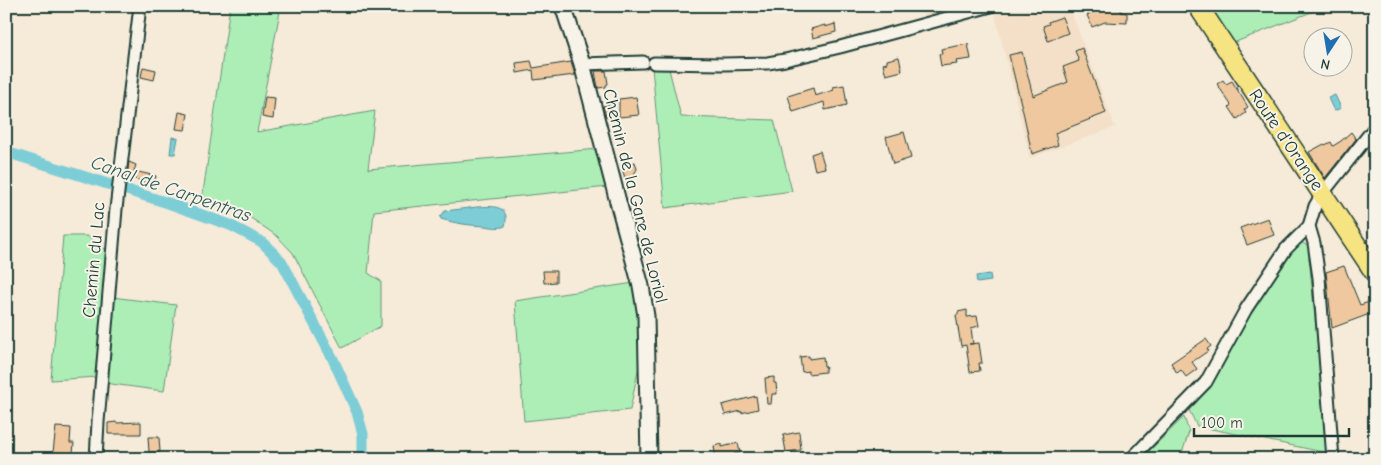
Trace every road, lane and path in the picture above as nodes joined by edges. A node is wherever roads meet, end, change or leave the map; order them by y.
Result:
1 (140, 6) edge
2 (563, 6) edge
3 (991, 6) edge
4 (1198, 6) edge
5 (582, 64) junction
6 (1375, 127) edge
7 (1322, 194) junction
8 (1309, 226) junction
9 (1375, 273) edge
10 (96, 459) edge
11 (650, 459) edge
12 (1131, 459) edge
13 (1333, 459) edge

1 - 10 street, Chemin du Lac
2 - 5 street, Chemin de la Gare de Loriol
3 - 5 street
4 - 7 main road, Route d'Orange
5 - 11 street, Chemin de la Gare de Loriol
6 - 7 street
7 - 8 street
7 - 9 main road, Route d'Orange
8 - 12 street
8 - 13 street

